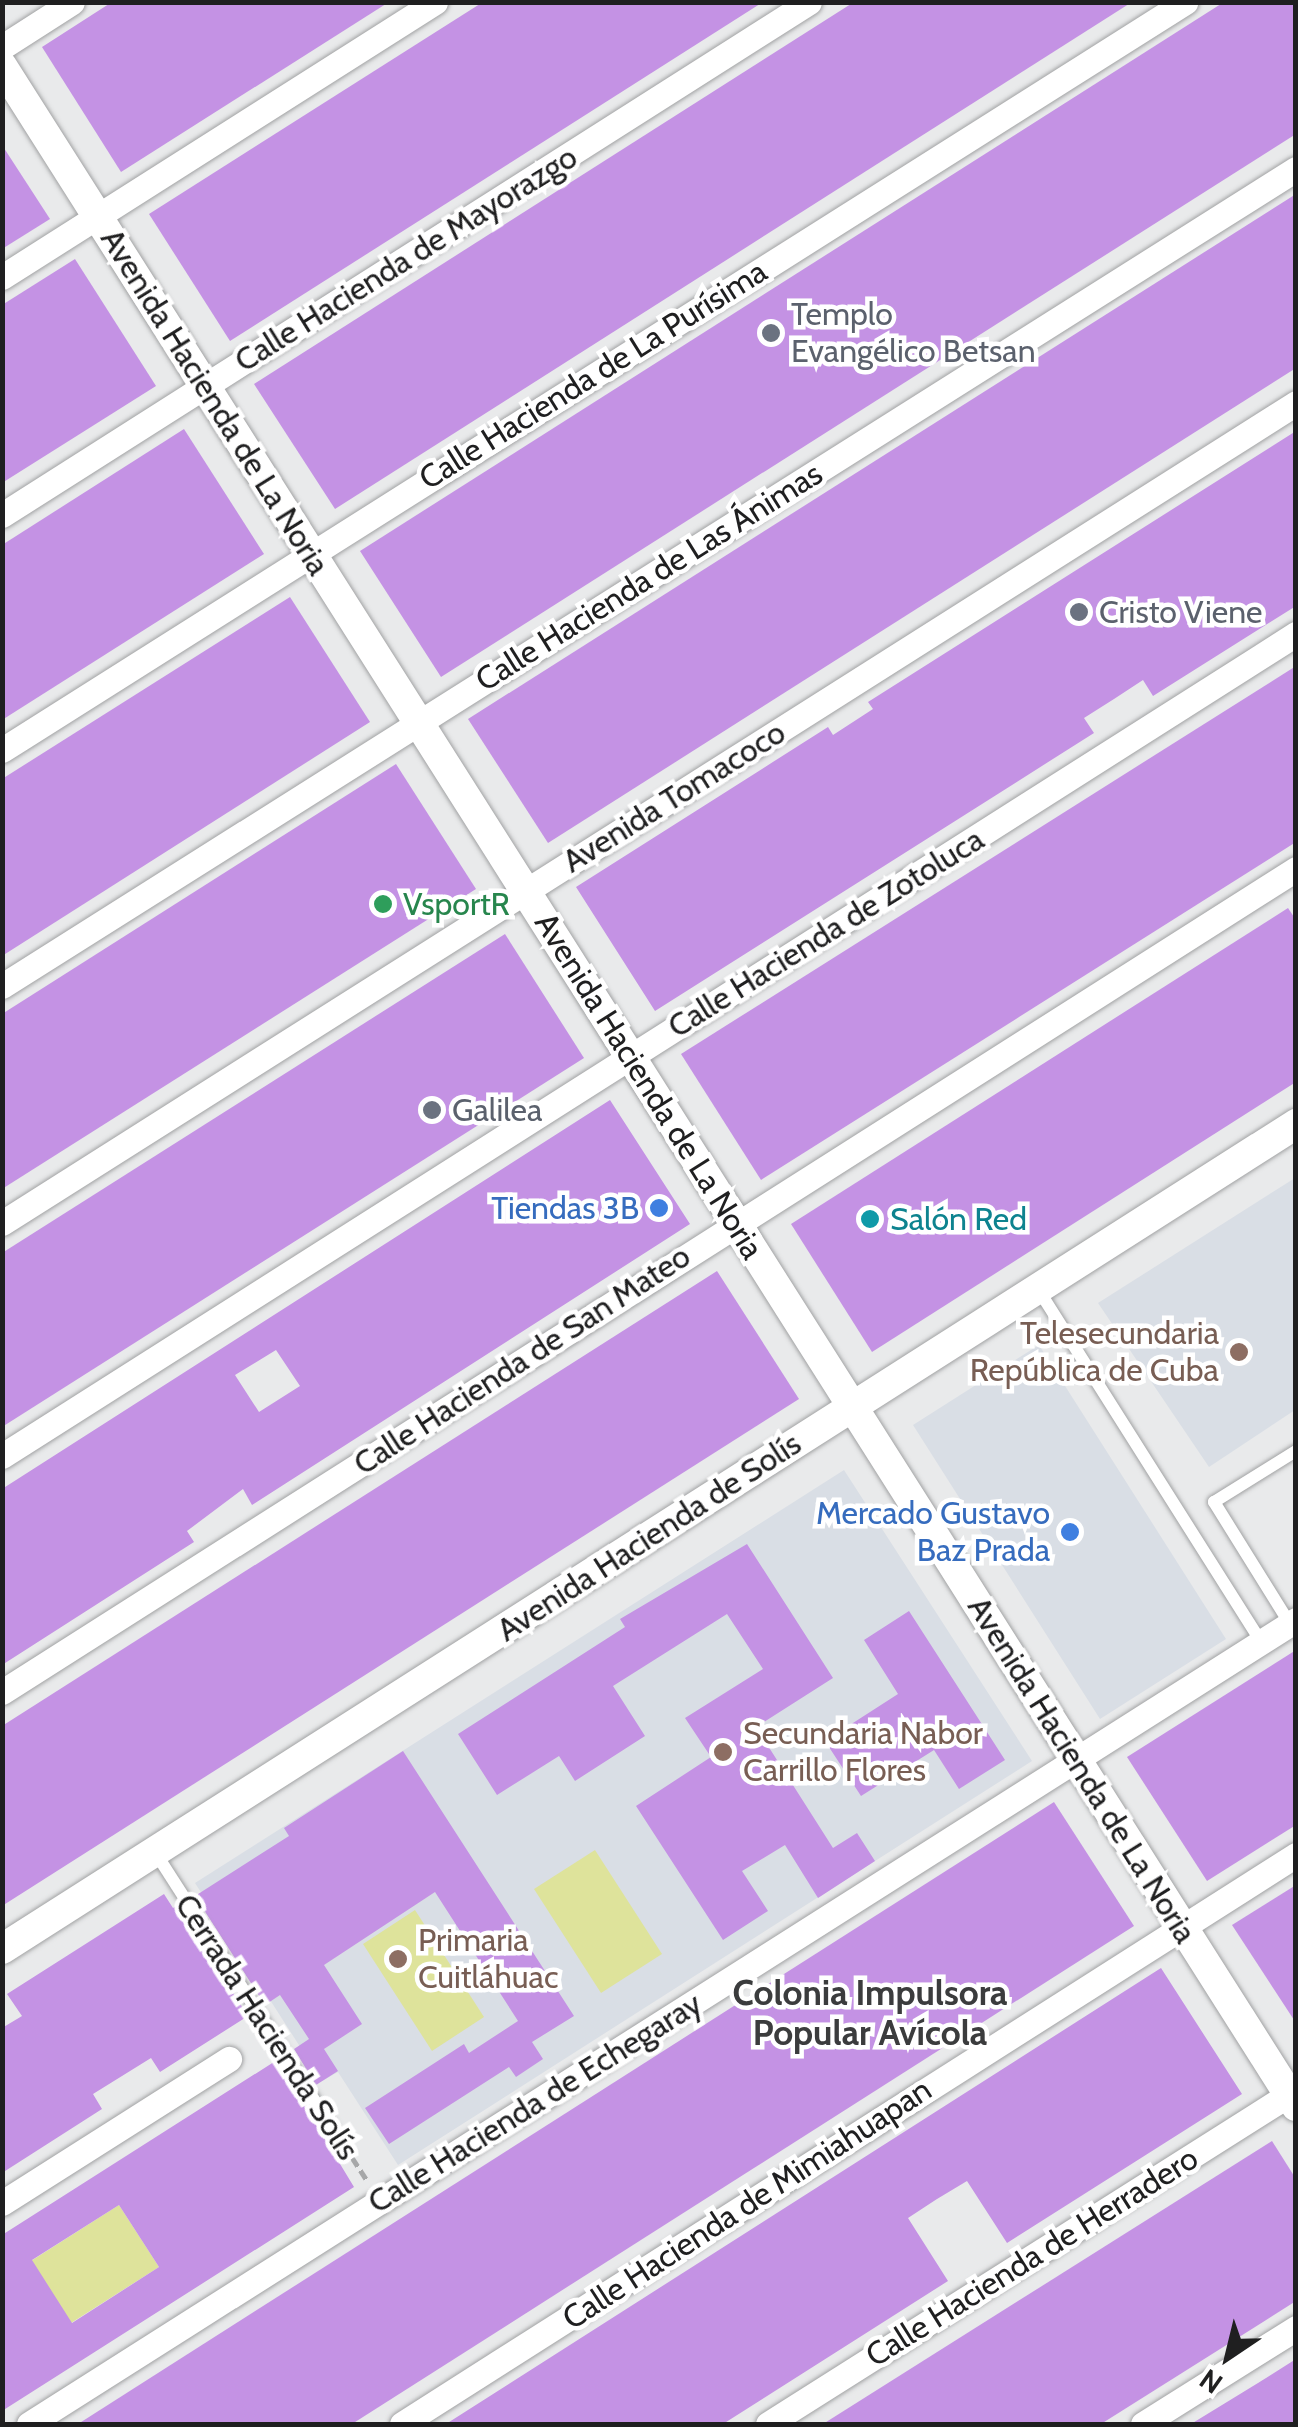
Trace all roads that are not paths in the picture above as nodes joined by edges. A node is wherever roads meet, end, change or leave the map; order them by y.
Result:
1 (72, 2) edge
2 (436, 2) edge
3 (809, 2) edge
4 (1185, 2) edge
5 (2, 46) edge
6 (2, 66) edge
7 (1296, 170) edge
8 (98, 216) junction
9 (2, 277) edge
10 (206, 386) junction
11 (1296, 403) edge
12 (2, 516) edge
13 (311, 553) junction
14 (1296, 634) edge
15 (419, 722) junction
16 (2, 750) edge
17 (1296, 869) edge
18 (526, 891) junction
19 (2, 986) edge
20 (630, 1057) junction
21 (1296, 1124) edge
22 (2, 1223) edge
23 (736, 1223) junction
24 (1038, 1289) junction
25 (852, 1407) junction
26 (1296, 1451) edge
27 (2, 1456) edge
28 (1293, 1622) edge
29 (1262, 1642) junction
30 (2, 1692) edge
31 (1076, 1760) junction
32 (155, 1852) junction
33 (1296, 1854) edge
34 (1181, 1926) junction
35 (2, 1950) edge
36 (229, 2058) dead end
37 (1293, 2097) edge
38 (332, 2128) road end
39 (2, 2204) edge
40 (1296, 2328) edge
41 (28, 2424) edge
42 (402, 2424) edge
43 (768, 2424) edge
44 (1143, 2424) edge

1 - 5 street
2 - 8 street
3 - 10 street, Calle Hacienda de Mayorazgo
4 - 13 street, Calle Hacienda de La Purísima
6 - 8 street, Avenida Hacienda de La Noria
7 - 15 street, Calle Hacienda de Las Ánimas
8 - 9 street
8 - 10 street, Avenida Hacienda de La Noria
10 - 12 street, Calle Hacienda de Mayorazgo
10 - 13 street, Avenida Hacienda de La Noria
11 - 18 street, Avenida Tomacoco
13 - 15 street, Avenida Hacienda de La Noria
13 - 16 street, Calle Hacienda de La Purísima
14 - 20 street, Calle Hacienda de Zotoluca
15 - 18 street, Avenida Hacienda de La Noria
15 - 19 street, Calle Hacienda de Las Ánimas
17 - 23 street, Calle Hacienda de San Mateo
18 - 20 street, Avenida Hacienda de La Noria
18 - 22 street, Avenida Tomacoco
20 - 23 street, Avenida Hacienda de La Noria
20 - 27 street, Calle Hacienda de Zotoluca
21 - 24 street, Avenida Hacienda de Solís
23 - 25 street, Avenida Hacienda de La Noria
23 - 30 street, Calle Hacienda de San Mateo
24 - 25 street, Avenida Hacienda de Solís
24 - 29 lane
25 - 31 street, Avenida Hacienda de La Noria
25 - 32 street, Avenida Hacienda de Solís
26 - 28 lane
28 - 29 street, Calle Hacienda de Echegaray
29 - 31 street, Calle Hacienda de Echegaray
31 - 34 street, Avenida Hacienda de La Noria
31 - 41 street, Calle Hacienda de Echegaray
32 - 35 street, Avenida Hacienda de Solís
32 - 38 lane, Cerrada Hacienda Solís
33 - 34 street, Calle Hacienda de Mimiahuapan
34 - 37 street, Avenida Hacienda de La Noria
34 - 42 street, Calle Hacienda de Mimiahuapan
36 - 39 street
37 - 43 street, Calle Hacienda de Herradero
40 - 44 street

